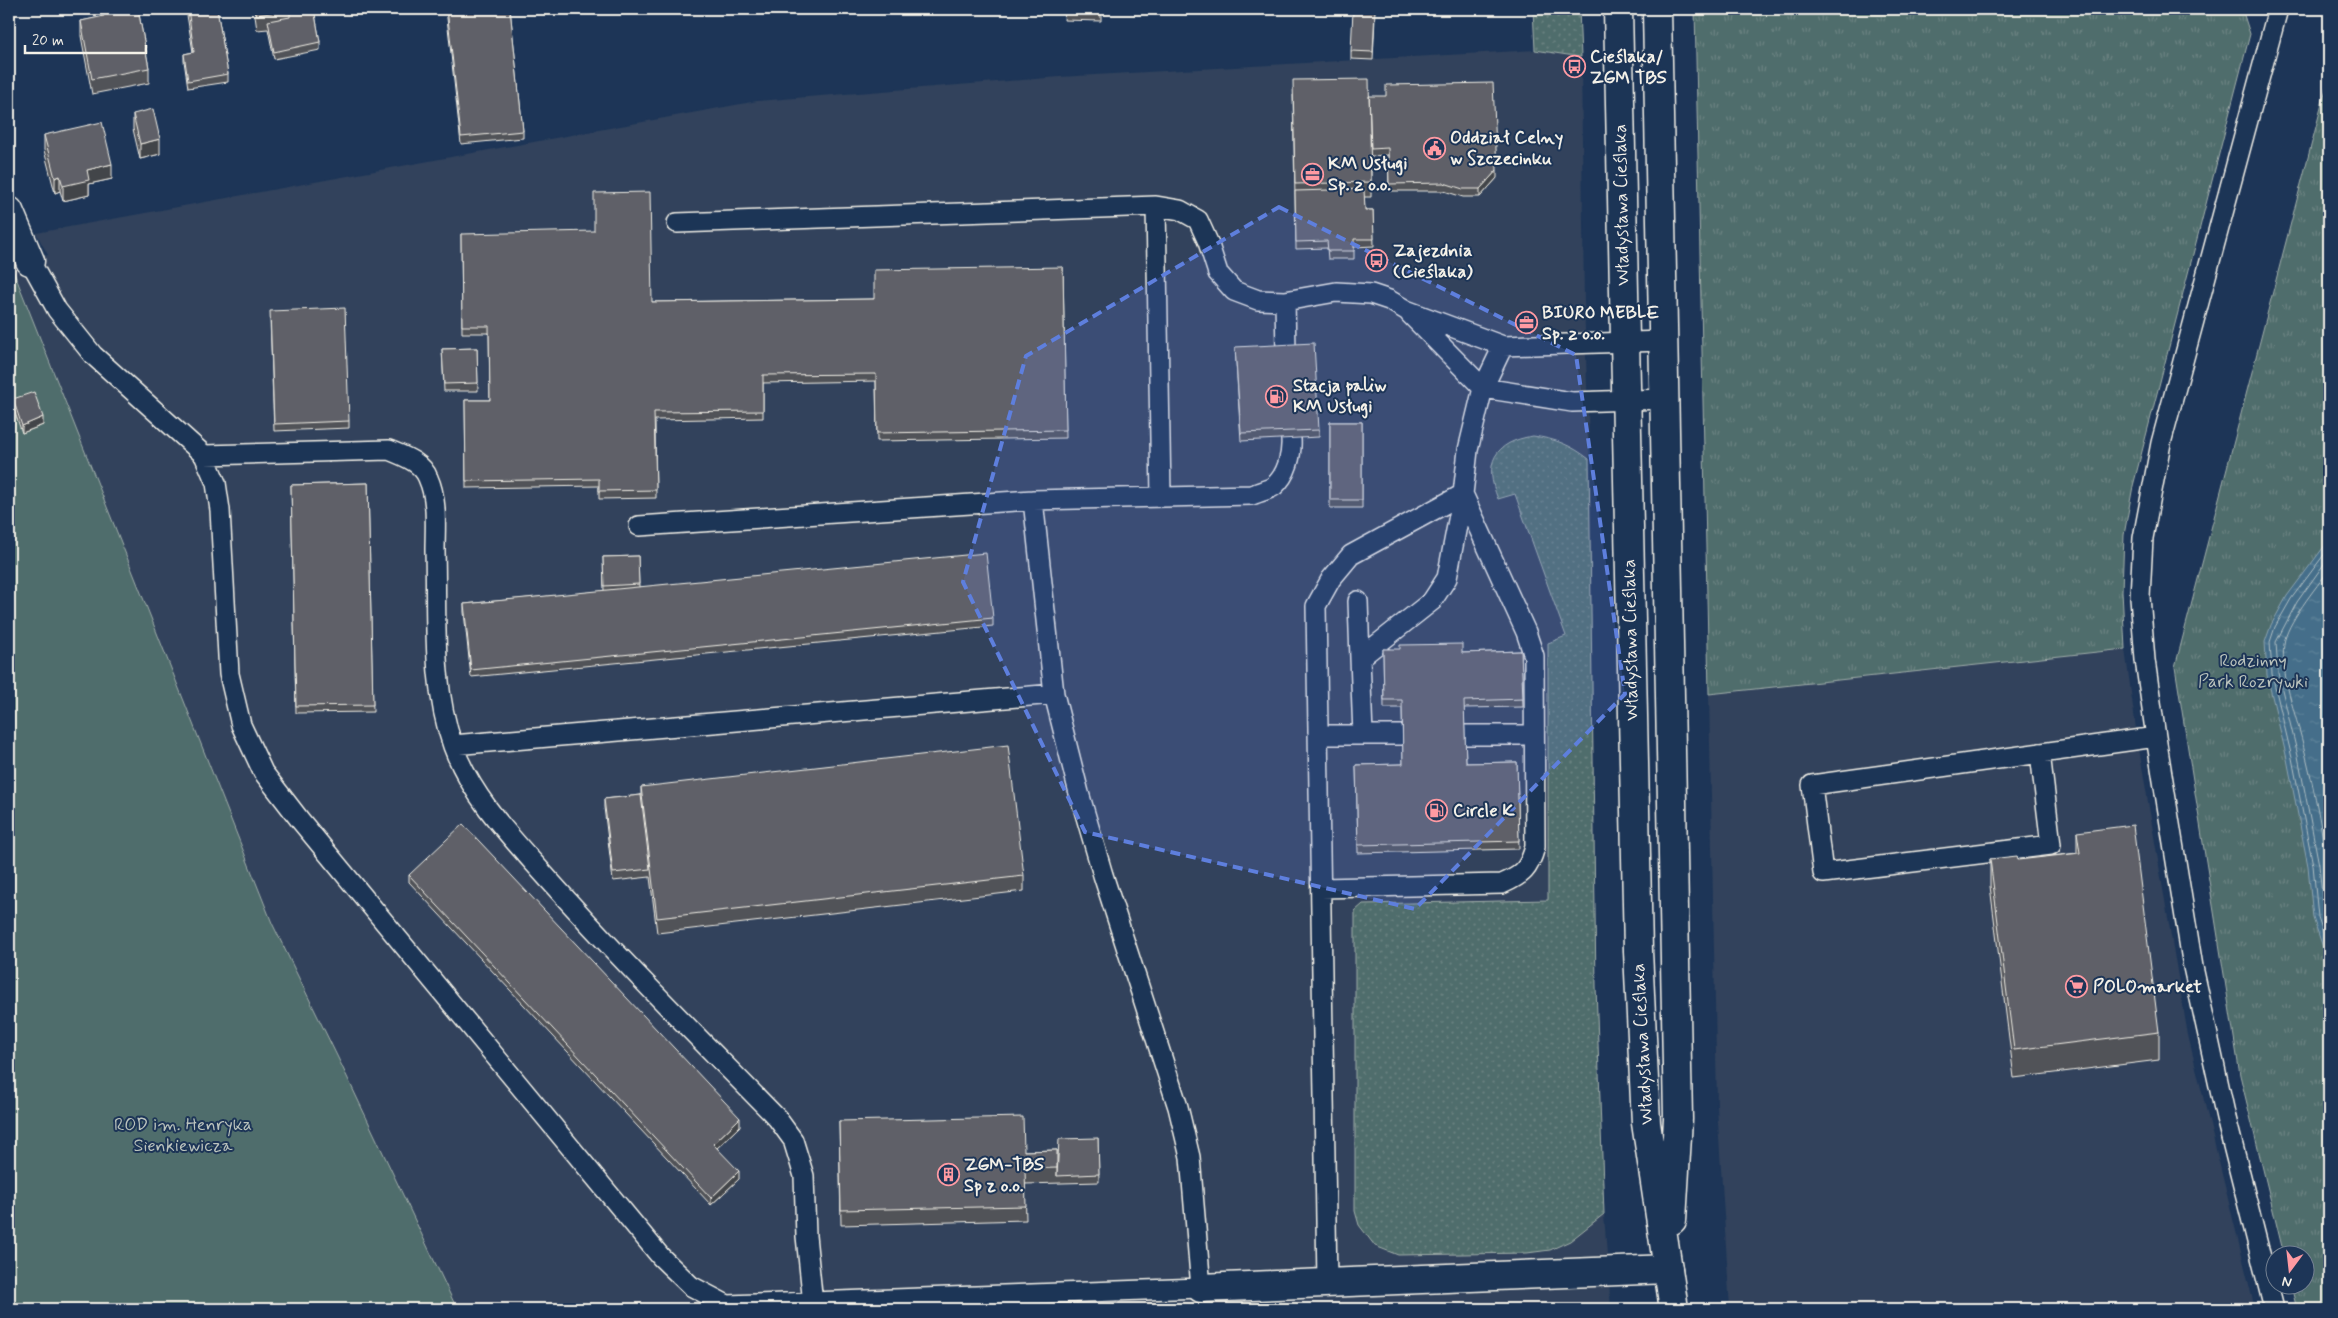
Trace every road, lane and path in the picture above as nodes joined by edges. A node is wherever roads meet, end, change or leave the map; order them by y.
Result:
1 (1618, 9) edge
2 (1657, 9) edge
3 (2278, 9) edge
4 (1156, 206) junction
5 (9, 211) edge
6 (677, 224) dead end
7 (30, 261) joint
8 (1285, 301) junction
9 (1406, 310) junction
10 (1625, 341) junction
11 (1664, 342) junction
12 (1503, 346) junction
13 (1286, 352) edge
14 (1483, 388) junction
15 (1665, 399) junction
16 (1626, 401) junction
17 (1291, 439) edge
18 (204, 456) junction
19 (1463, 494) junction
20 (1161, 496) junction
21 (1033, 500) junction
22 (639, 526) dead end
23 (1358, 601) dead end
24 (1360, 658) junction
25 (1054, 694) junction
26 (1318, 735) junction
27 (1363, 735) junction
28 (1534, 735) junction
29 (2156, 737) junction
30 (452, 745) junction
31 (2040, 753) junction
32 (1321, 888) junction
33 (1668, 1269) junction
34 (1327, 1281) junction
35 (1201, 1288) junction
36 (812, 1304) junction
37 (1674, 1309) edge
38 (2274, 1309) edge

1 - 10 street, Władysława Cieślaka
2 - 11 street, Władysława Cieślaka
3 - 29 lane
4 - 6 lane
4 - 8 lane
4 - 20 lane
5 - 7 street
7 - 18 lane
8 - 9 lane
8 - 13 lane
9 - 12 lane
9 - 14 lane
10 - 11 lane
10 - 12 lane
10 - 16 street, Władysława Cieślaka
11 - 15 street, Władysława Cieślaka
12 - 14 lane
14 - 16 lane
14 - 19 lane
15 - 16 lane
15 - 33 street, Władysława Cieślaka
16 - 33 street, Władysława Cieślaka
17 - 20 lane
18 - 30 lane
18 - 36 lane
19 - 24 lane
19 - 26 lane
19 - 28 lane
20 - 21 lane
21 - 22 lane
21 - 25 lane
23 - 24 lane
24 - 27 lane
25 - 30 lane
25 - 35 lane
26 - 27 lane
26 - 32 lane
27 - 28 lane
28 - 32 lane
29 - 31 lane
29 - 38 lane
30 - 36 lane
31 - 31 lane
32 - 34 lane
33 - 34 street
33 - 37 street, Władysława Cieślaka
34 - 35 street
35 - 36 lane

